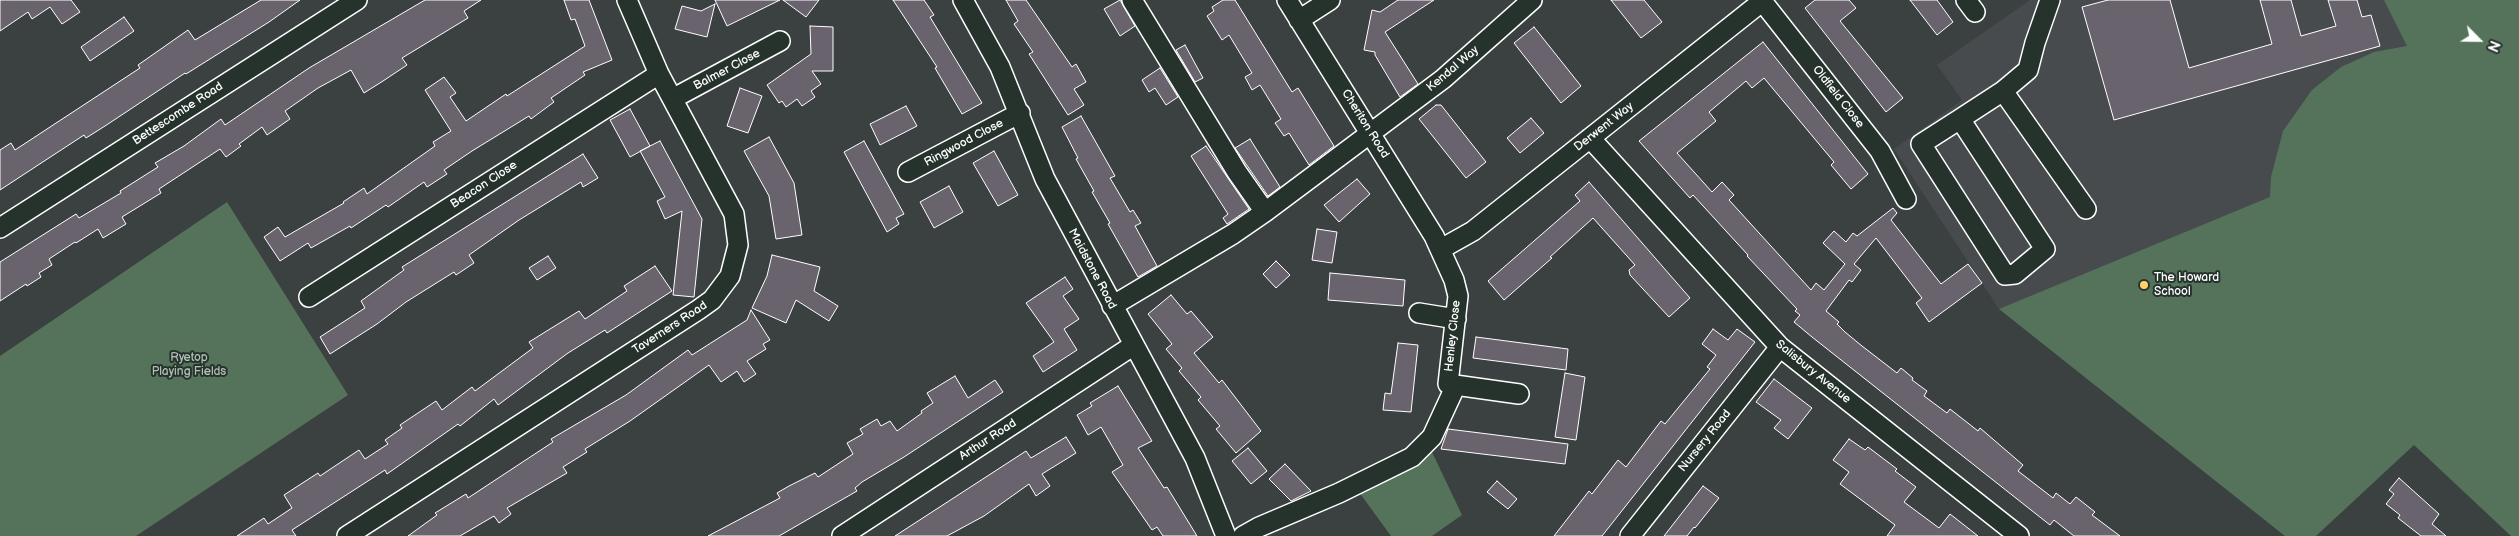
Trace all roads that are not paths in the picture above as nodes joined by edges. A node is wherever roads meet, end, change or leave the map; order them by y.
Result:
1 (357, 0) edge
2 (627, 0) edge
3 (963, 0) edge
4 (1132, 0) edge
5 (1287, 0) edge
6 (1330, 0) edge
7 (1532, 0) edge
8 (2050, 0) edge
9 (1763, 1) edge
10 (1299, 20) junction
11 (780, 41) dead end
12 (659, 74) junction
13 (2003, 91) junction
14 (674, 98) junction
15 (1020, 113) junction
16 (1960, 118) junction
17 (1370, 132) junction
18 (1590, 138) junction
19 (908, 172) dead end
20 (1906, 199) dead end
21 (2086, 210) dead end
22 (1265, 212) junction
23 (0, 228) edge
24 (1441, 250) junction
25 (309, 297) dead end
26 (1112, 306) junction
27 (1419, 313) dead end
28 (1456, 319) junction
29 (1134, 344) junction
30 (1780, 346) junction
31 (1456, 385) junction
32 (1519, 394) dead end
33 (347, 536) edge
34 (842, 536) edge
35 (1226, 536) edge
36 (1243, 536) edge
37 (1630, 536) edge
38 (2019, 536) edge

1 - 23 street, Bettescombe Road
2 - 12 street, Taverners Road
3 - 15 street, Maidstone Road
4 - 22 street
5 - 10 street, Cheriton Road
6 - 10 street
7 - 17 street, Kendal Way
8 - 13 street
9 - 18 street, Derwent Way
9 - 20 street, Oldfield Close
10 - 17 street, Cheriton Road
11 - 14 street, Balmer Close
12 - 14 street, Taverners Road
12 - 25 street, Beacon Close
13 - 16 street
13 - 21 street
14 - 33 street, Taverners Road
15 - 19 street, Ringwood Close
15 - 26 street, Maidstone Road
16 - 16 street
17 - 22 street, Kendal Way
17 - 24 street, Cheriton Road
18 - 24 street, Derwent Way
18 - 30 street, Salisbury Avenue
22 - 26 street, Kendal Way
24 - 28 street, Henley Close
26 - 29 street, Maidstone Road
27 - 28 street
28 - 31 street, Henley Close
29 - 34 street, Arthur Road
29 - 35 street, Maidstone Road
30 - 37 street, Nursery Road
30 - 38 street, Salisbury Avenue
31 - 32 street, Henley Close
31 - 36 street

